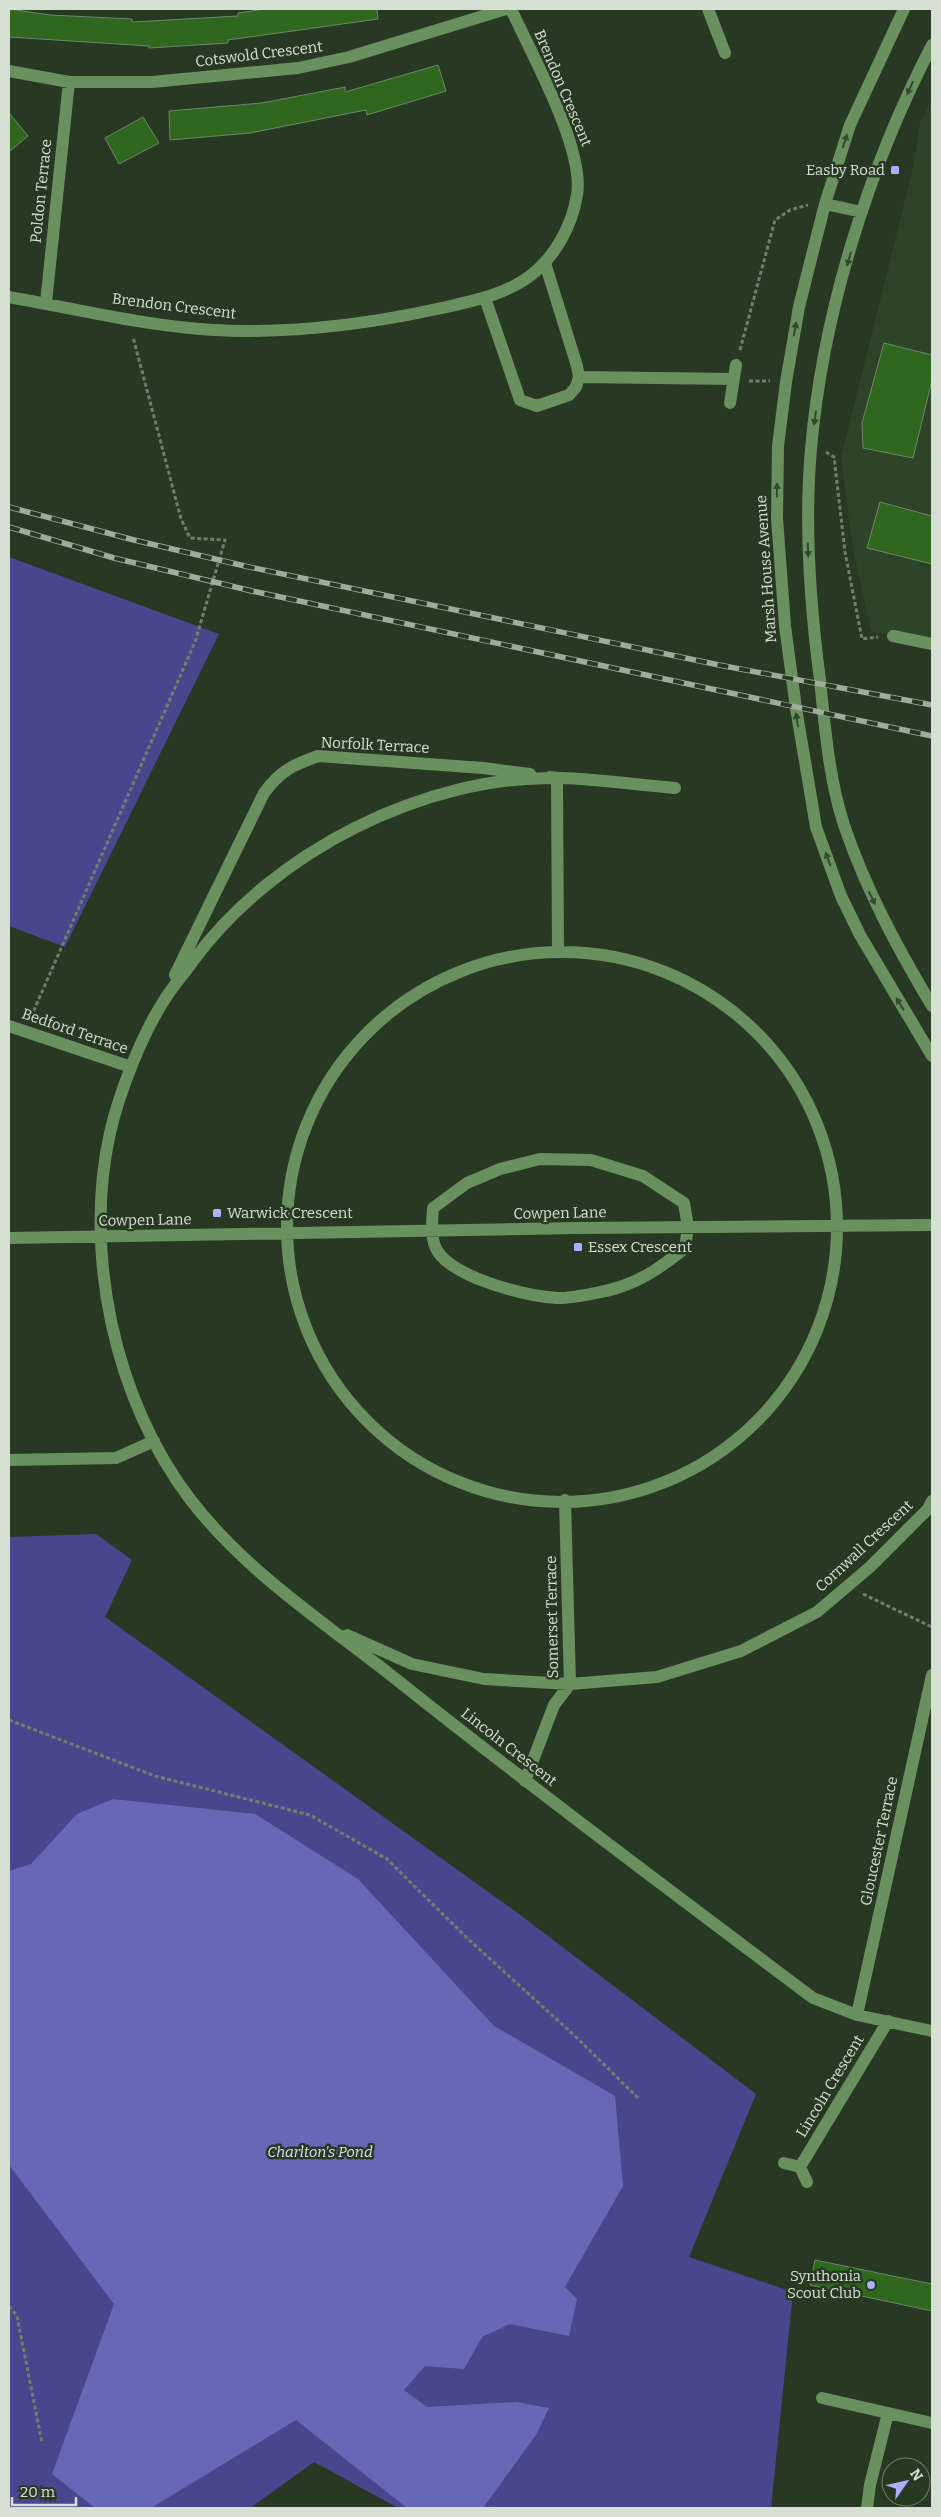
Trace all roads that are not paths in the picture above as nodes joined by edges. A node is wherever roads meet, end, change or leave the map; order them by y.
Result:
1 (506, 9) edge
2 (512, 9) edge
3 (708, 9) edge
4 (904, 9) edge
5 (932, 45) edge
6 (725, 53) dead end
7 (9, 71) edge
8 (69, 82) junction
9 (825, 204) junction
10 (862, 212) junction
11 (545, 263) junction
12 (9, 297) edge
13 (485, 298) junction
14 (46, 303) junction
15 (736, 365) road end
16 (578, 377) junction
17 (737, 380) junction
18 (730, 403) dead end
19 (893, 636) dead end
20 (932, 644) edge
21 (557, 778) junction
22 (675, 788) dead end
23 (558, 951) junction
24 (162, 1002) junction
25 (932, 1006) edge
26 (9, 1026) edge
27 (932, 1056) edge
28 (132, 1067) junction
29 (838, 1225) junction
30 (932, 1225) edge
31 (688, 1227) junction
32 (432, 1232) junction
33 (289, 1234) junction
34 (101, 1237) junction
35 (9, 1238) edge
36 (154, 1441) junction
37 (9, 1460) edge
38 (565, 1500) junction
39 (931, 1507) edge
40 (329, 1626) junction
41 (932, 1675) edge
42 (570, 1684) junction
43 (525, 1781) junction
44 (857, 2015) junction
45 (888, 2021) junction
46 (932, 2032) edge
47 (784, 2163) dead end
48 (800, 2167) junction
49 (807, 2182) dead end
50 (822, 2398) dead end
51 (888, 2413) junction
52 (932, 2423) edge
53 (867, 2508) edge

1 - 8 street, Cotswold Crescent
2 - 11 street, Brendon Crescent
3 - 6 street
9 -> 4 street, Marsh House Avenue
5 -> 10 street
7 - 8 street, Cotswold Crescent
8 - 14 street, Poldon Terrace
9 - 10 street
27 -> 9 street, Marsh House Avenue
10 -> 25 street
11 - 13 street, Brendon Crescent
11 - 16 street
12 - 14 street, Brendon Crescent
13 - 14 street, Brendon Crescent
13 - 16 street
15 - 17 street
16 - 17 street
17 - 18 street
19 - 20 street
21 - 22 street
21 - 23 street
21 - 24 street
21 - 24 street, Norfolk Terrace
23 - 29 street
23 - 33 street
24 - 28 street
26 - 28 street, Bedford Terrace
28 - 34 street
29 - 30 street, Cowpen Lane
29 - 31 street, Cowpen Lane
29 - 38 street
31 - 32 street, Cowpen Lane
31 - 32 street
31 - 32 street
32 - 33 street, Cowpen Lane
33 - 34 street, Cowpen Lane
33 - 38 street
34 - 35 street, Cowpen Lane
34 - 36 street, Lincoln Crescent
36 - 37 street
36 - 40 street, Lincoln Crescent
38 - 42 street, Somerset Terrace
39 - 42 street, Cornwall Crescent
40 - 42 street, Cornwall Crescent
40 - 43 street, Lincoln Crescent
41 - 44 street, Gloucester Terrace
42 - 43 street, Somerset Terrace
43 - 44 street, Lincoln Crescent
44 - 45 street, Lincoln Crescent
45 - 46 street, Lincoln Crescent
45 - 48 street, Lincoln Crescent
47 - 48 street
48 - 49 street
50 - 51 street
51 - 52 street
51 - 53 street

